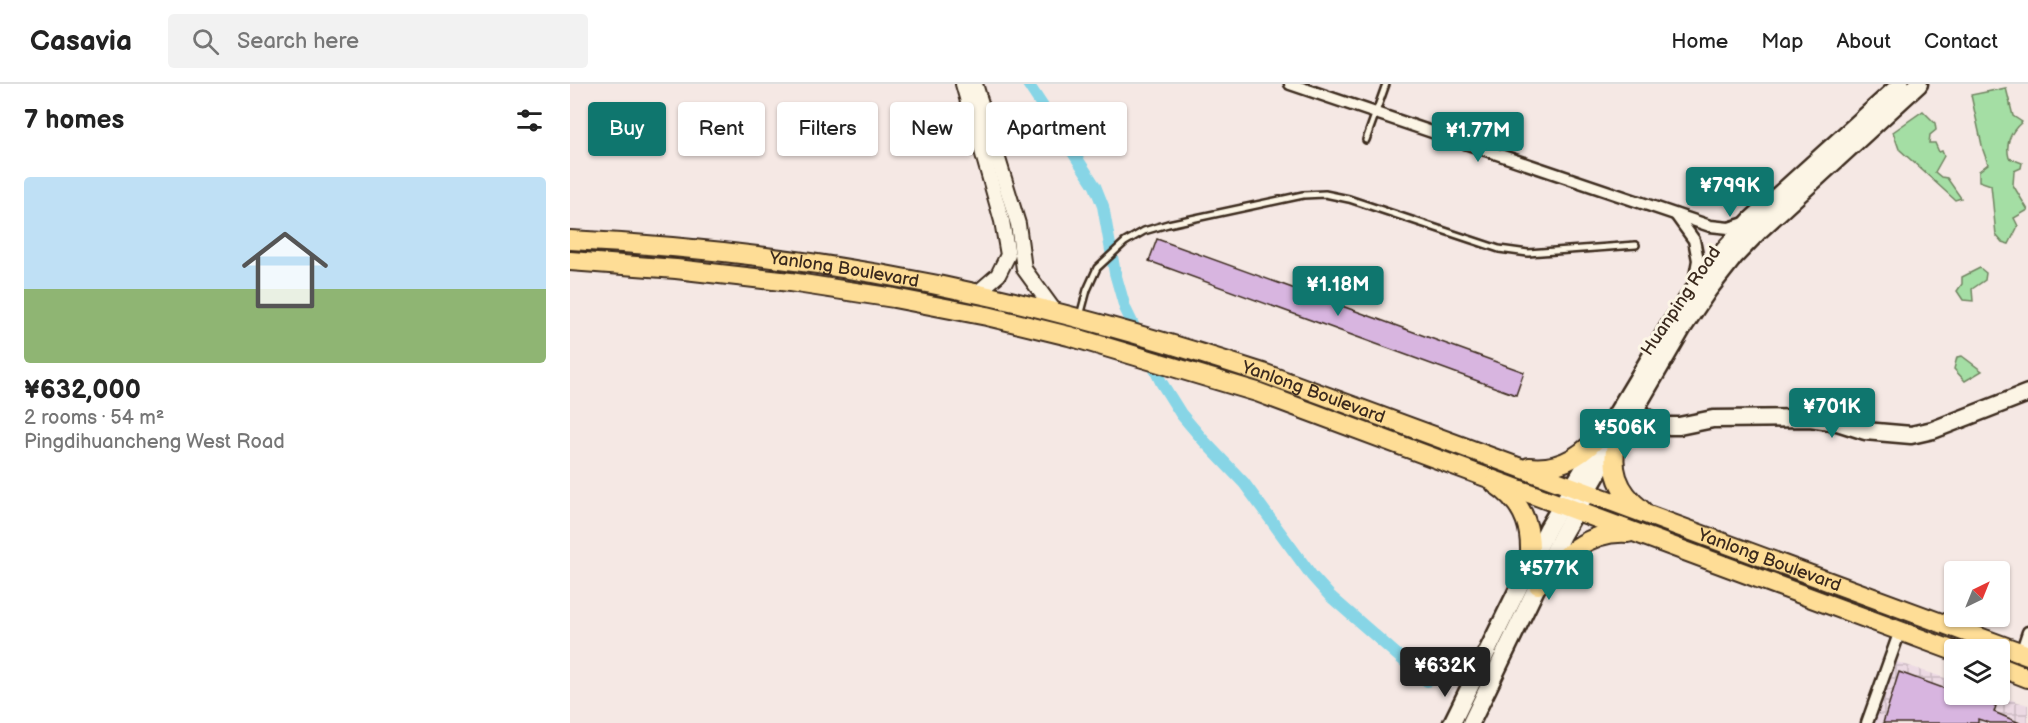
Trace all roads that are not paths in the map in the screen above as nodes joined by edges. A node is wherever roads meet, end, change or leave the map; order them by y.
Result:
1 (963, 84) edge
2 (975, 84) edge
3 (1290, 84) edge
4 (1386, 84) edge
5 (1901, 84) edge
6 (1919, 84) edge
7 (1376, 113) junction
8 (1366, 140) dead end
9 (1675, 214) junction
10 (1751, 220) junction
11 (570, 240) edge
12 (1636, 245) dead end
13 (570, 261) edge
14 (1692, 293) junction
15 (976, 294) junction
16 (1056, 313) junction
17 (1079, 319) junction
18 (2028, 393) edge
19 (1628, 408) junction
20 (1612, 433) junction
21 (1516, 466) junction
22 (1484, 476) junction
23 (1579, 489) junction
24 (1569, 508) junction
25 (1651, 516) junction
26 (1640, 534) junction
27 (1529, 567) junction
28 (1538, 585) junction
29 (1900, 631) junction
30 (2028, 632) edge
31 (1944, 647) edge
32 (2024, 654) edge
33 (2010, 671) edge
34 (2028, 678) edge
35 (1477, 692) junction
36 (1452, 723) edge
37 (1471, 723) edge
38 (1867, 723) edge

1 - 15 street
2 - 16 street
3 - 7 street
4 - 7 lane
5 - 10 main road, Huanping Road
6 - 19 main road, Huanping Road
7 - 8 lane
7 - 9 street
9 - 10 street
9 - 14 street
10 - 14 main road, Huanping Road
11 - 15 main road, Yanlong Boulevard
12 - 17 lane
13 - 22 main road, Yanlong Boulevard
14 - 19 main road, Huanping Road
15 - 16 main road, Yanlong Boulevard
16 - 17 main road, Yanlong Boulevard
17 - 21 main road, Yanlong Boulevard
18 - 19 main road
19 - 20 main road, Huanping Road
20 - 21 main road
20 - 23 main road, Huanping Road
20 - 25 main road
21 - 23 main road, Yanlong Boulevard
22 - 24 main road, Yanlong Boulevard
22 - 27 main road
23 - 24 main road, Huanping Road
23 - 25 main road, Yanlong Boulevard
24 - 26 main road, Yanlong Boulevard
24 - 27 main road
24 - 28 main road
25 - 32 main road, Yanlong Boulevard
26 - 28 main road
26 - 29 main road, Yanlong Boulevard
27 - 35 main road
28 - 35 main road
29 - 31 main road, Yanlong Boulevard
29 - 38 street
30 - 32 street
33 - 34 main road
35 - 36 main road
35 - 37 main road

